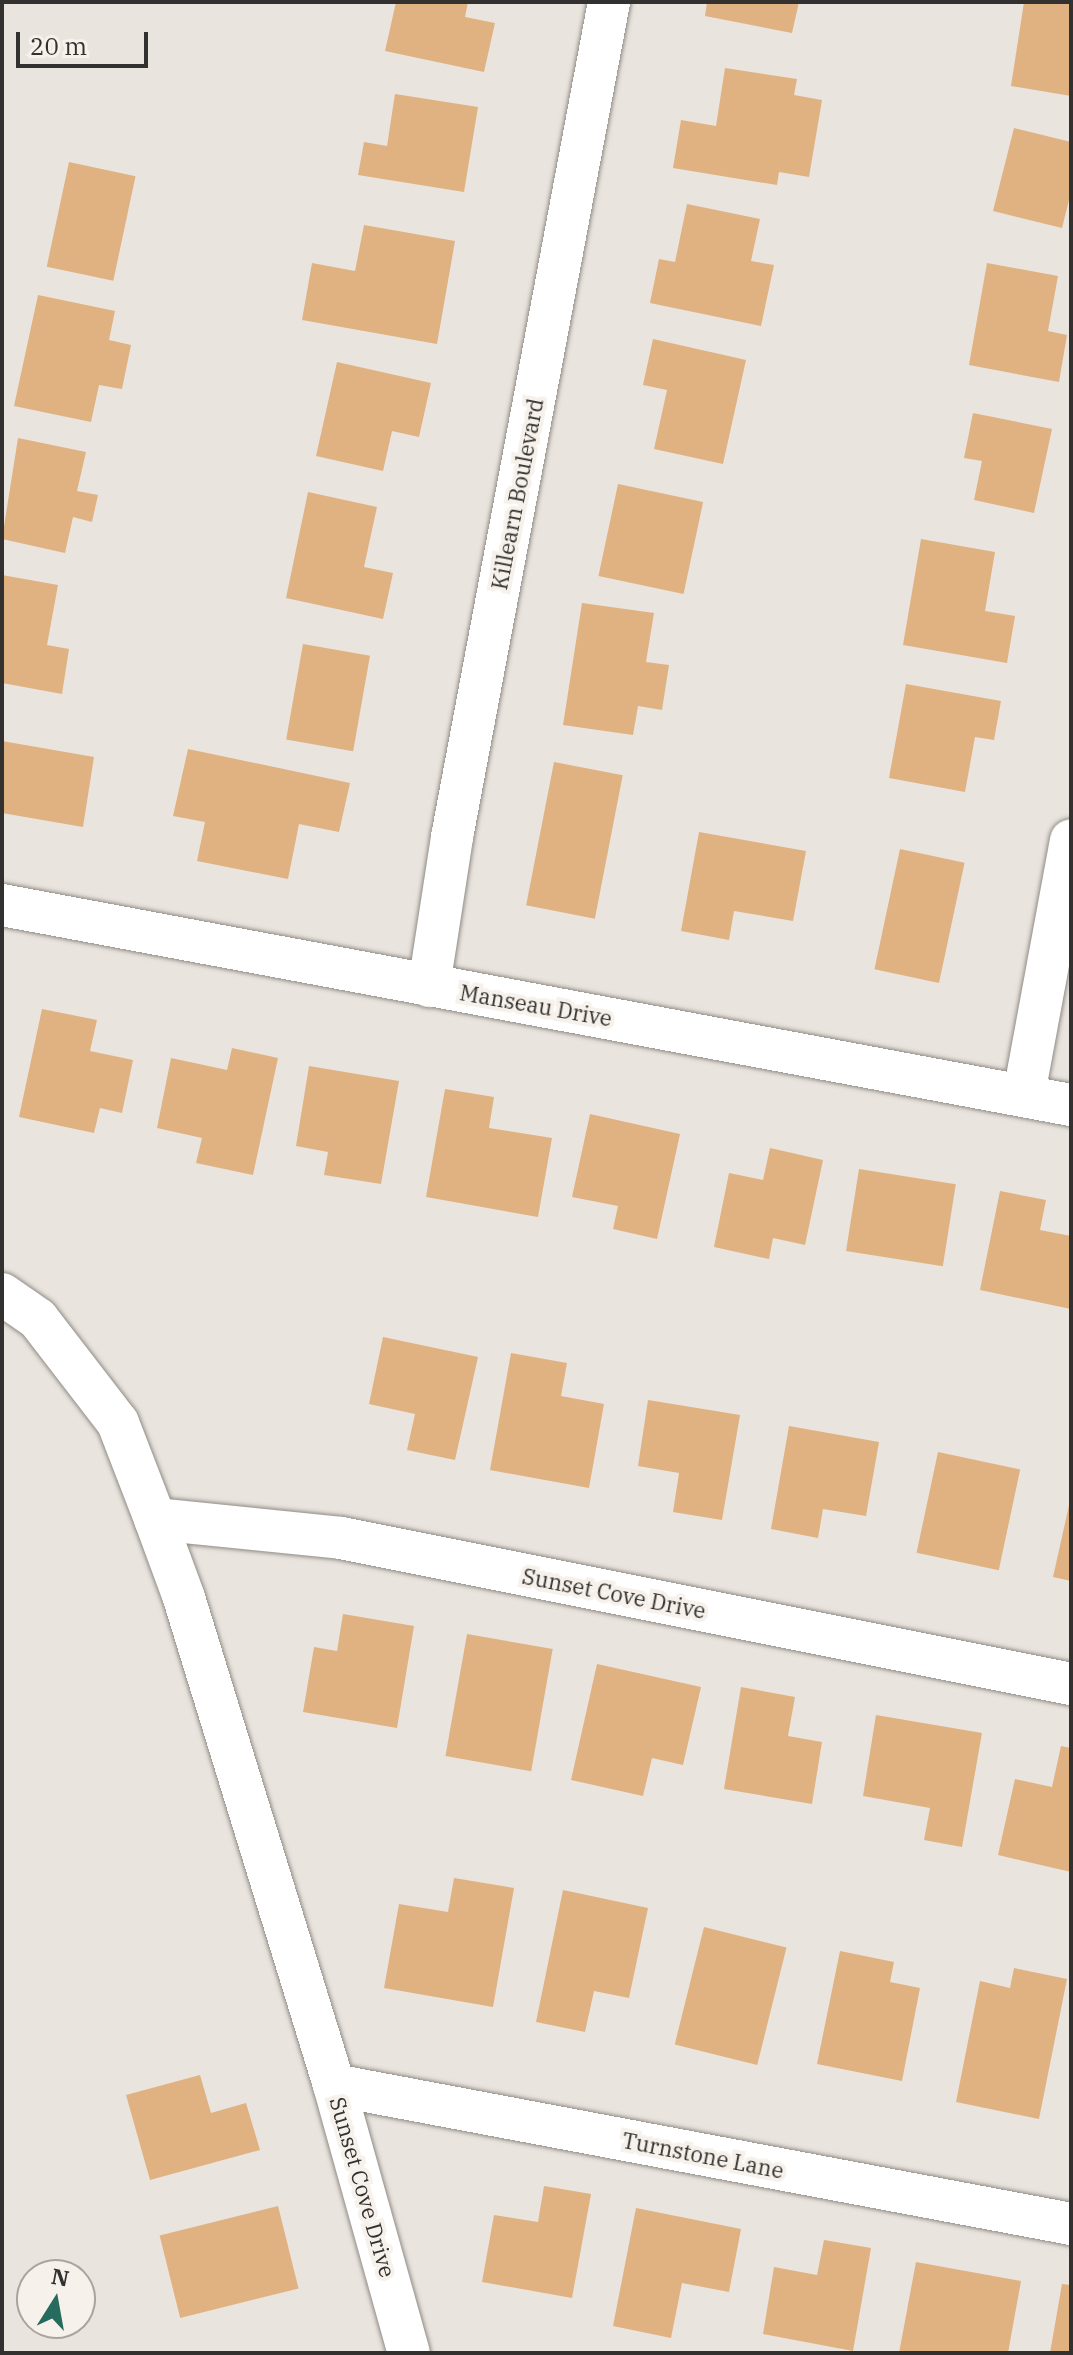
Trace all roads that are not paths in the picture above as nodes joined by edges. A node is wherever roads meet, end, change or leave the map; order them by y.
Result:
1 (609, 2) edge
2 (1071, 840) edge
3 (2, 905) edge
4 (429, 986) junction
5 (1024, 1094) junction
6 (1071, 1105) edge
7 (2, 1294) edge
8 (155, 1519) junction
9 (1071, 1684) edge
10 (334, 2085) junction
11 (1071, 2224) edge
12 (409, 2353) edge

1 - 4 street, Killearn Boulevard
2 - 5 street
3 - 4 street, Manseau Drive
4 - 5 street, Manseau Drive
5 - 6 street, Manseau Drive
7 - 8 street, Sunset Cove Drive
8 - 9 street, Sunset Cove Drive
8 - 10 street, Sunset Cove Drive
10 - 11 street, Turnstone Lane
10 - 12 street, Sunset Cove Drive

